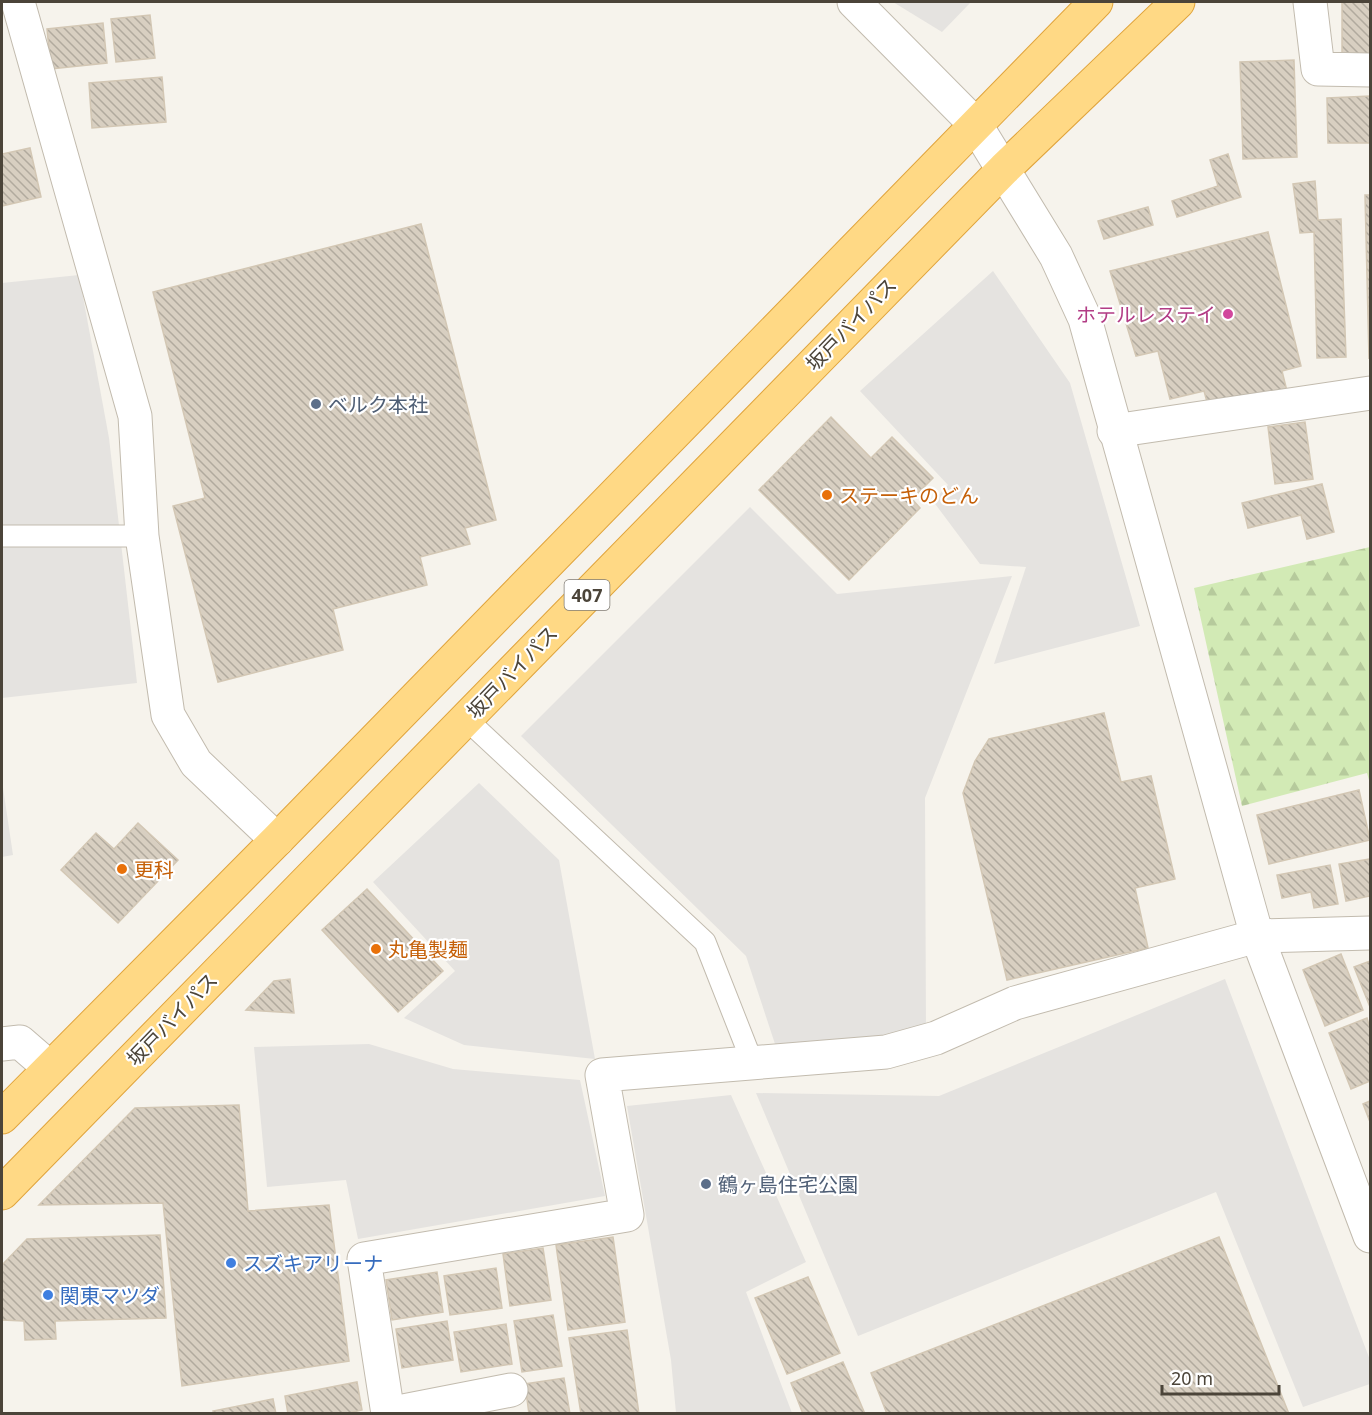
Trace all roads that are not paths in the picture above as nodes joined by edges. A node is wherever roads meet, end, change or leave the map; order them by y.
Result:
1 (18, 2) edge
2 (854, 2) edge
3 (1096, 2) edge
4 (1178, 2) edge
5 (1310, 2) edge
6 (1371, 70) edge
7 (975, 124) junction
8 (1004, 169) junction
9 (1371, 393) edge
10 (1114, 431) junction
11 (142, 536) junction
12 (2, 537) edge
13 (466, 719) junction
14 (277, 840) junction
15 (1371, 933) edge
16 (1257, 936) junction
17 (2, 1044) edge
18 (753, 1064) junction
19 (50, 1068) junction
20 (2, 1117) edge
21 (2, 1193) edge
22 (1371, 1236) edge
23 (511, 1390) dead end
24 (388, 1413) edge

1 - 11 street
2 - 7 street
3 - 7 highway, 407
4 - 8 highway, 坂戸バイパス / 407
5 - 6 street
7 - 8 street
7 - 14 highway, 407
8 - 10 street
8 - 13 highway, 坂戸バイパス / 407
9 - 10 street
10 - 16 street
11 - 12 lane
11 - 14 street
13 - 18 lane
13 - 21 highway, 坂戸バイパス / 407
14 - 19 highway, 407
15 - 16 street
16 - 18 street
16 - 22 street
17 - 19 street
18 - 24 street
19 - 20 highway, 407
23 - 24 street

